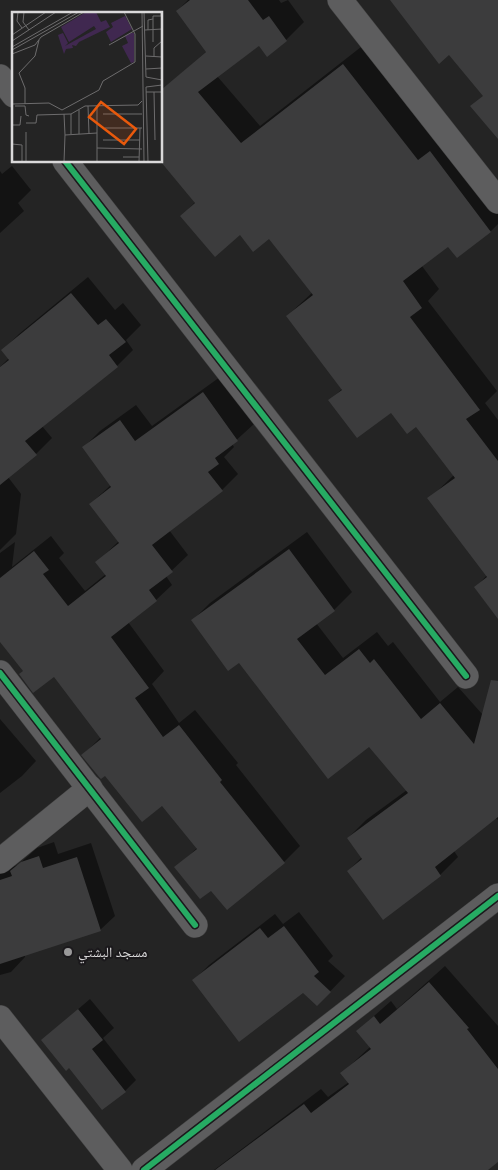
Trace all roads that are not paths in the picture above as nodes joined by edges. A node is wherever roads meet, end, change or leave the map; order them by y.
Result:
1 (340, 0) edge
2 (0, 77) edge
3 (12, 92) edge
4 (67, 162) edge
5 (498, 201) edge
6 (0, 673) edge
7 (466, 676) dead end
8 (90, 788) junction
9 (0, 861) edge
10 (498, 896) edge
11 (195, 925) dead end
12 (0, 1018) edge
13 (120, 1170) edge
14 (144, 1170) edge

1 - 5 street
2 - 3 street
4 - 7 street
6 - 8 street
8 - 9 street
8 - 11 street
10 - 14 street
12 - 13 street

